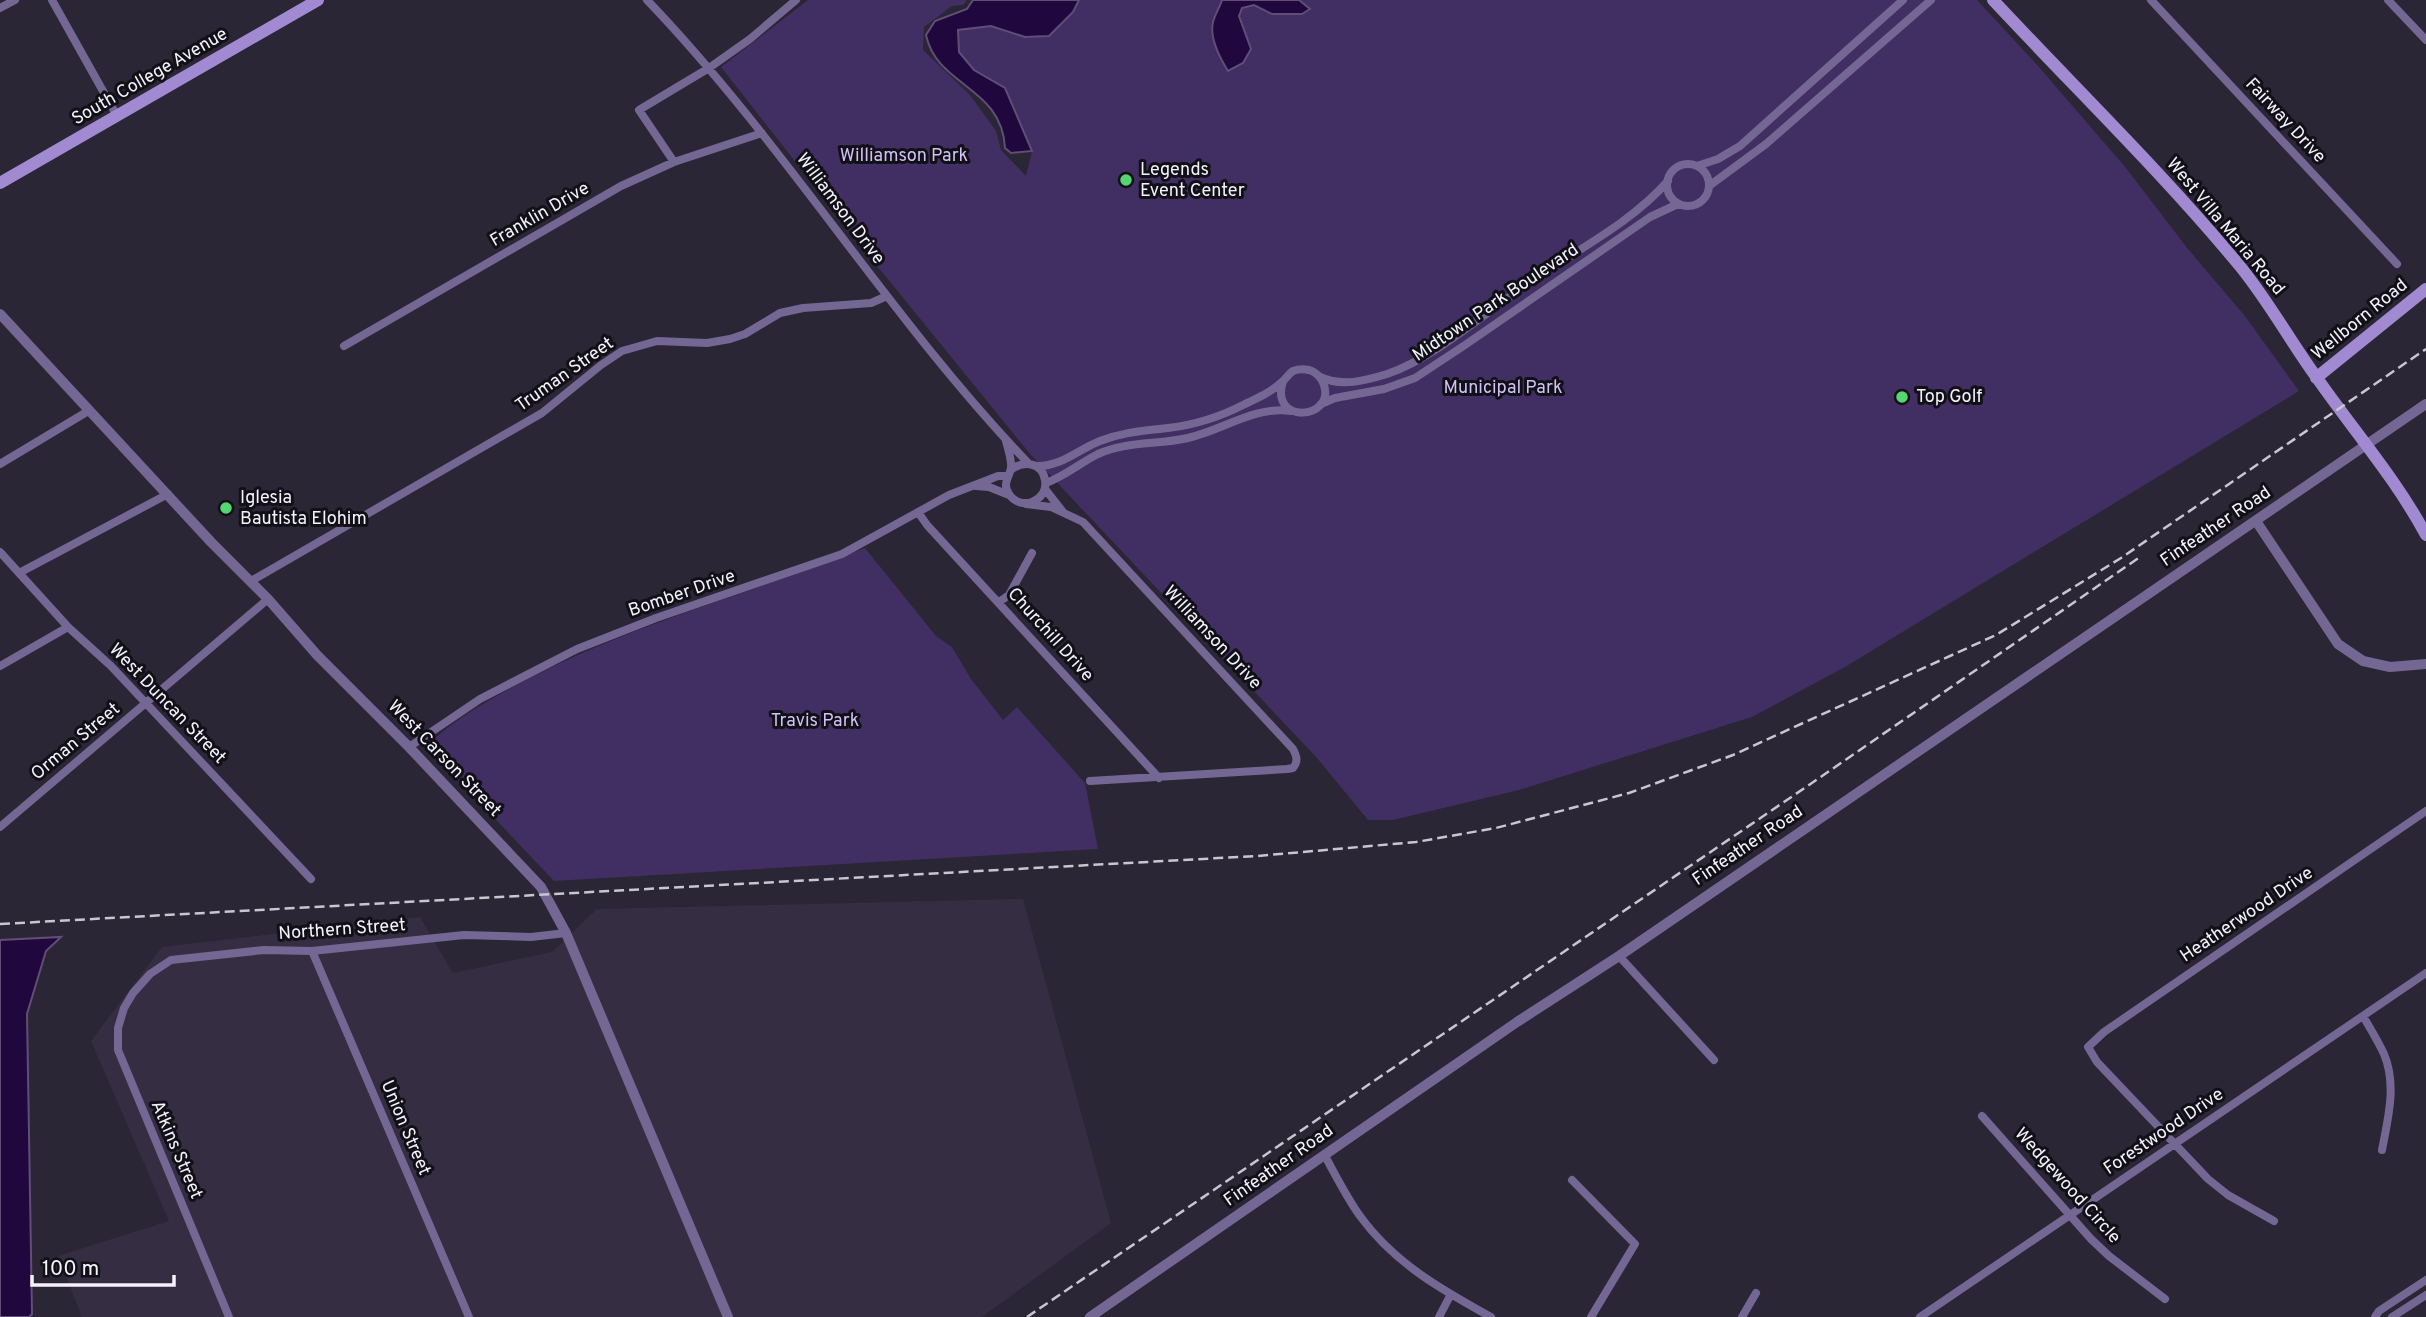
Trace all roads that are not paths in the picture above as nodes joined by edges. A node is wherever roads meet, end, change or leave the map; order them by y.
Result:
1 (15, 0) edge
2 (51, 0) edge
3 (318, 0) edge
4 (647, 0) edge
5 (796, 0) edge
6 (1903, 0) edge
7 (1931, 0) edge
8 (1993, 0) edge
9 (2151, 0) edge
10 (2388, 0) edge
11 (0, 8) edge
12 (2426, 40) edge
13 (709, 68) junction
14 (117, 116) junction
15 (762, 133) junction
16 (674, 162) junction
17 (1697, 166) junction
18 (1668, 181) junction
19 (0, 183) edge
20 (1709, 186) junction
21 (1678, 204) junction
22 (2397, 264) dead end
23 (2426, 289) edge
24 (887, 296) junction
25 (0, 315) edge
26 (344, 346) dead end
27 (1320, 377) junction
28 (2316, 377) junction
29 (1283, 381) junction
30 (1321, 404) junction
31 (2426, 404) edge
32 (90, 410) junction
33 (1294, 412) junction
34 (1006, 438) junction
35 (0, 464) edge
36 (1032, 465) junction
37 (1009, 473) junction
38 (973, 486) junction
39 (1045, 486) junction
40 (169, 494) junction
41 (1009, 495) junction
42 (1026, 504) junction
43 (918, 512) junction
44 (1063, 512) junction
45 (2256, 521) junction
46 (2426, 535) edge
47 (0, 552) edge
48 (1032, 553) dead end
49 (19, 573) junction
50 (251, 582) junction
51 (268, 599) junction
52 (999, 603) junction
53 (68, 627) junction
54 (2426, 664) edge
55 (0, 666) edge
56 (146, 703) junction
57 (409, 747) junction
58 (1159, 778) junction
59 (1090, 781) dead end
60 (2426, 811) edge
61 (0, 827) edge
62 (310, 879) dead end
63 (566, 933) junction
64 (312, 951) junction
65 (1619, 956) junction
66 (2426, 972) edge
67 (133, 993) joint
68 (2363, 1016) junction
69 (1714, 1060) dead end
70 (1982, 1116) dead end
71 (2176, 1144) junction
72 (2382, 1150) dead end
73 (1325, 1156) junction
74 (1572, 1180) dead end
75 (2071, 1213) junction
76 (2274, 1221) dead end
77 (2423, 1282) edge
78 (1756, 1293) dead end
79 (1451, 1294) junction
80 (2426, 1295) edge
81 (2165, 1299) dead end
82 (229, 1317) edge
83 (469, 1317) edge
84 (728, 1317) edge
85 (1090, 1317) edge
86 (1439, 1317) edge
87 (1491, 1317) edge
88 (1591, 1317) edge
89 (1742, 1317) edge
90 (1920, 1317) edge
91 (2375, 1317) edge
92 (2392, 1317) edge

1 - 11 street
2 - 14 street
3 - 14 main road, South College Avenue
4 - 13 street, Williamson Drive
5 - 13 street
6 - 17 street
7 - 20 street
8 - 28 main road, West Villa Maria Road
9 - 22 street, Fairway Drive
10 - 12 street
13 - 15 street, Williamson Drive
13 - 16 street
14 - 19 main road, South College Avenue
15 - 16 street, Franklin Drive
15 - 24 street, Williamson Drive
16 - 26 street, Franklin Drive
17 - 18 street
17 - 20 street
18 - 21 street
18 - 27 street, Midtown Park Boulevard
20 - 21 street
21 - 30 street, Midtown Park Boulevard
23 - 28 main road, Wellborn Road
24 - 34 street, Williamson Drive
24 - 50 street, Truman Street
25 - 32 street, West Carson Street
27 - 29 street
27 - 30 street
28 - 46 main road, West Villa Maria Road
29 - 33 street
29 - 36 street
30 - 33 street
31 - 45 street, Finfeather Road
32 - 35 street
32 - 40 street, West Carson Street
33 - 39 street
34 - 36 street, Williamson Drive
34 - 37 street
36 - 37 street
36 - 39 street
37 - 38 street, Bomber Drive
37 - 41 street
38 - 41 street
38 - 43 street, Bomber Drive
39 - 42 street
39 - 44 street, Williamson Drive
40 - 49 street
40 - 50 street, West Carson Street
41 - 42 street
42 - 44 street, Williamson Drive
43 - 52 street, Churchill Drive
43 - 57 street, Bomber Drive
44 - 58 street, Williamson Drive
45 - 54 street
45 - 65 street, Finfeather Road
47 - 49 street, West Duncan Street
48 - 52 street
49 - 53 street, West Duncan Street
50 - 51 street, West Carson Street
51 - 56 street, Orman Street
51 - 57 street, West Carson Street
52 - 58 street, Churchill Drive
53 - 55 street
53 - 56 street, West Duncan Street
56 - 61 street, Orman Street
56 - 62 street, West Duncan Street
57 - 63 street, West Carson Street
58 - 59 street
60 - 71 street, Heatherwood Drive
63 - 64 street, Northern Street
63 - 84 street, West Carson Street
64 - 67 street, Northern Street
64 - 83 street, Union Street
65 - 69 street
65 - 73 street, Finfeather Road
66 - 68 street, Forestwood Drive
67 - 82 street, Atkins Street
68 - 71 street, Forestwood Drive
68 - 72 street
70 - 75 street, Wedgewood Circle
71 - 75 street, Forestwood Drive
71 - 76 street
73 - 79 street
73 - 85 street, Finfeather Road
74 - 88 street
75 - 81 street, Wedgewood Circle
75 - 90 street, Forestwood Drive
77 - 80 street
77 - 91 street
78 - 89 street
79 - 86 street
79 - 87 street
80 - 92 street

